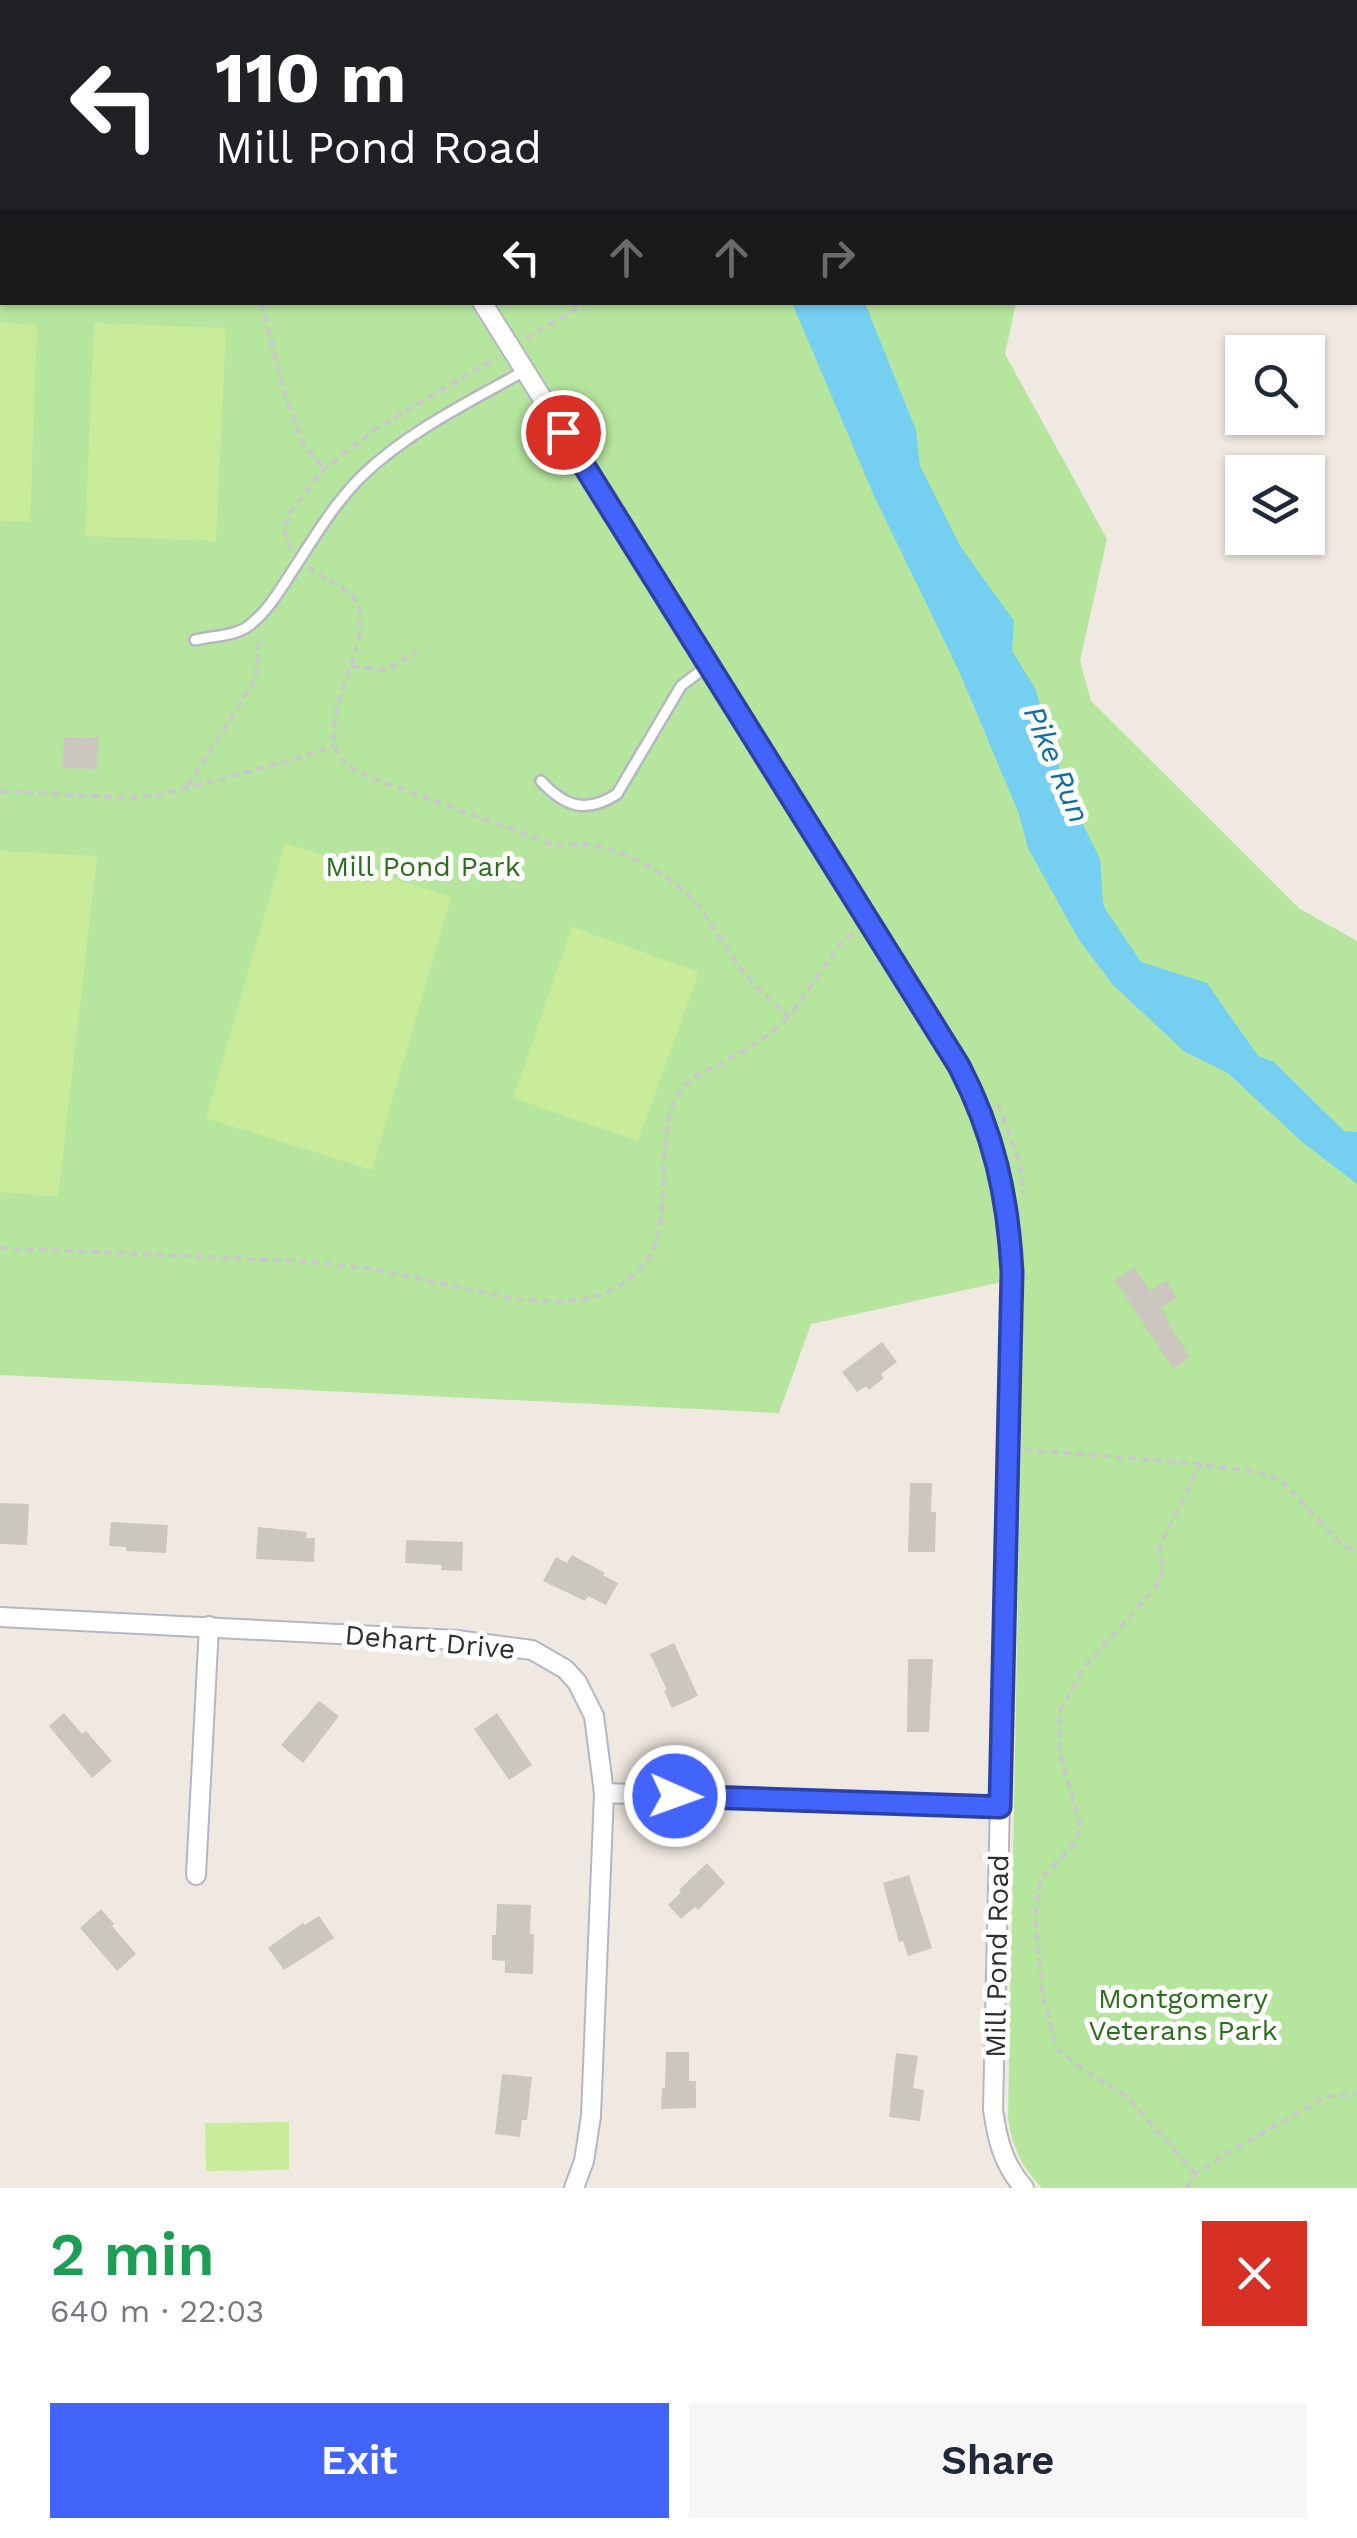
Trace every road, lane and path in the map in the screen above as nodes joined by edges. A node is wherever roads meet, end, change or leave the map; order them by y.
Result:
1 (262, 305) edge
2 (484, 305) edge
3 (583, 305) edge
4 (522, 341) dead end
5 (500, 355) dead end
6 (524, 371) junction
7 (324, 469) junction
8 (300, 559) junction
9 (261, 616) junction
10 (196, 640) dead end
11 (416, 652) dead end
12 (709, 665) junction
13 (350, 666) junction
14 (336, 746) junction
15 (541, 781) dead end
16 (187, 788) junction
17 (0, 791) edge
18 (861, 928) dead end
19 (789, 1017) junction
20 (995, 1097) dead end
21 (1024, 1202) dead end
22 (0, 1248) edge
23 (1022, 1446) dead end
24 (1202, 1464) junction
25 (1357, 1552) edge
26 (0, 1617) edge
27 (208, 1626) junction
28 (604, 1793) junction
29 (1000, 1807) junction
30 (196, 1875) dead end
31 (1357, 2094) edge
32 (1196, 2174) junction
33 (574, 2188) edge
34 (1024, 2188) edge
35 (1186, 2188) edge

1 - 7 path
2 - 6 street, Mill Pond Road
3 - 4 path
5 - 7 path
6 - 8 lane
6 - 12 street, Mill Pond Road
7 - 8 path
8 - 9 lane
8 - 13 path
9 - 10 lane
9 - 16 path
11 - 13 path
12 - 15 lane
12 - 29 street, Mill Pond Road
13 - 14 path
14 - 16 path
14 - 19 path
16 - 17 path
18 - 19 path
19 - 22 path
20 - 21 path
23 - 24 path
24 - 25 path
24 - 32 path
26 - 27 street, Dehart Drive
27 - 28 street, Dehart Drive
27 - 30 street
28 - 29 street
28 - 33 street, Dehart Drive
29 - 34 street, Mill Pond Road
31 - 32 path
32 - 35 path

